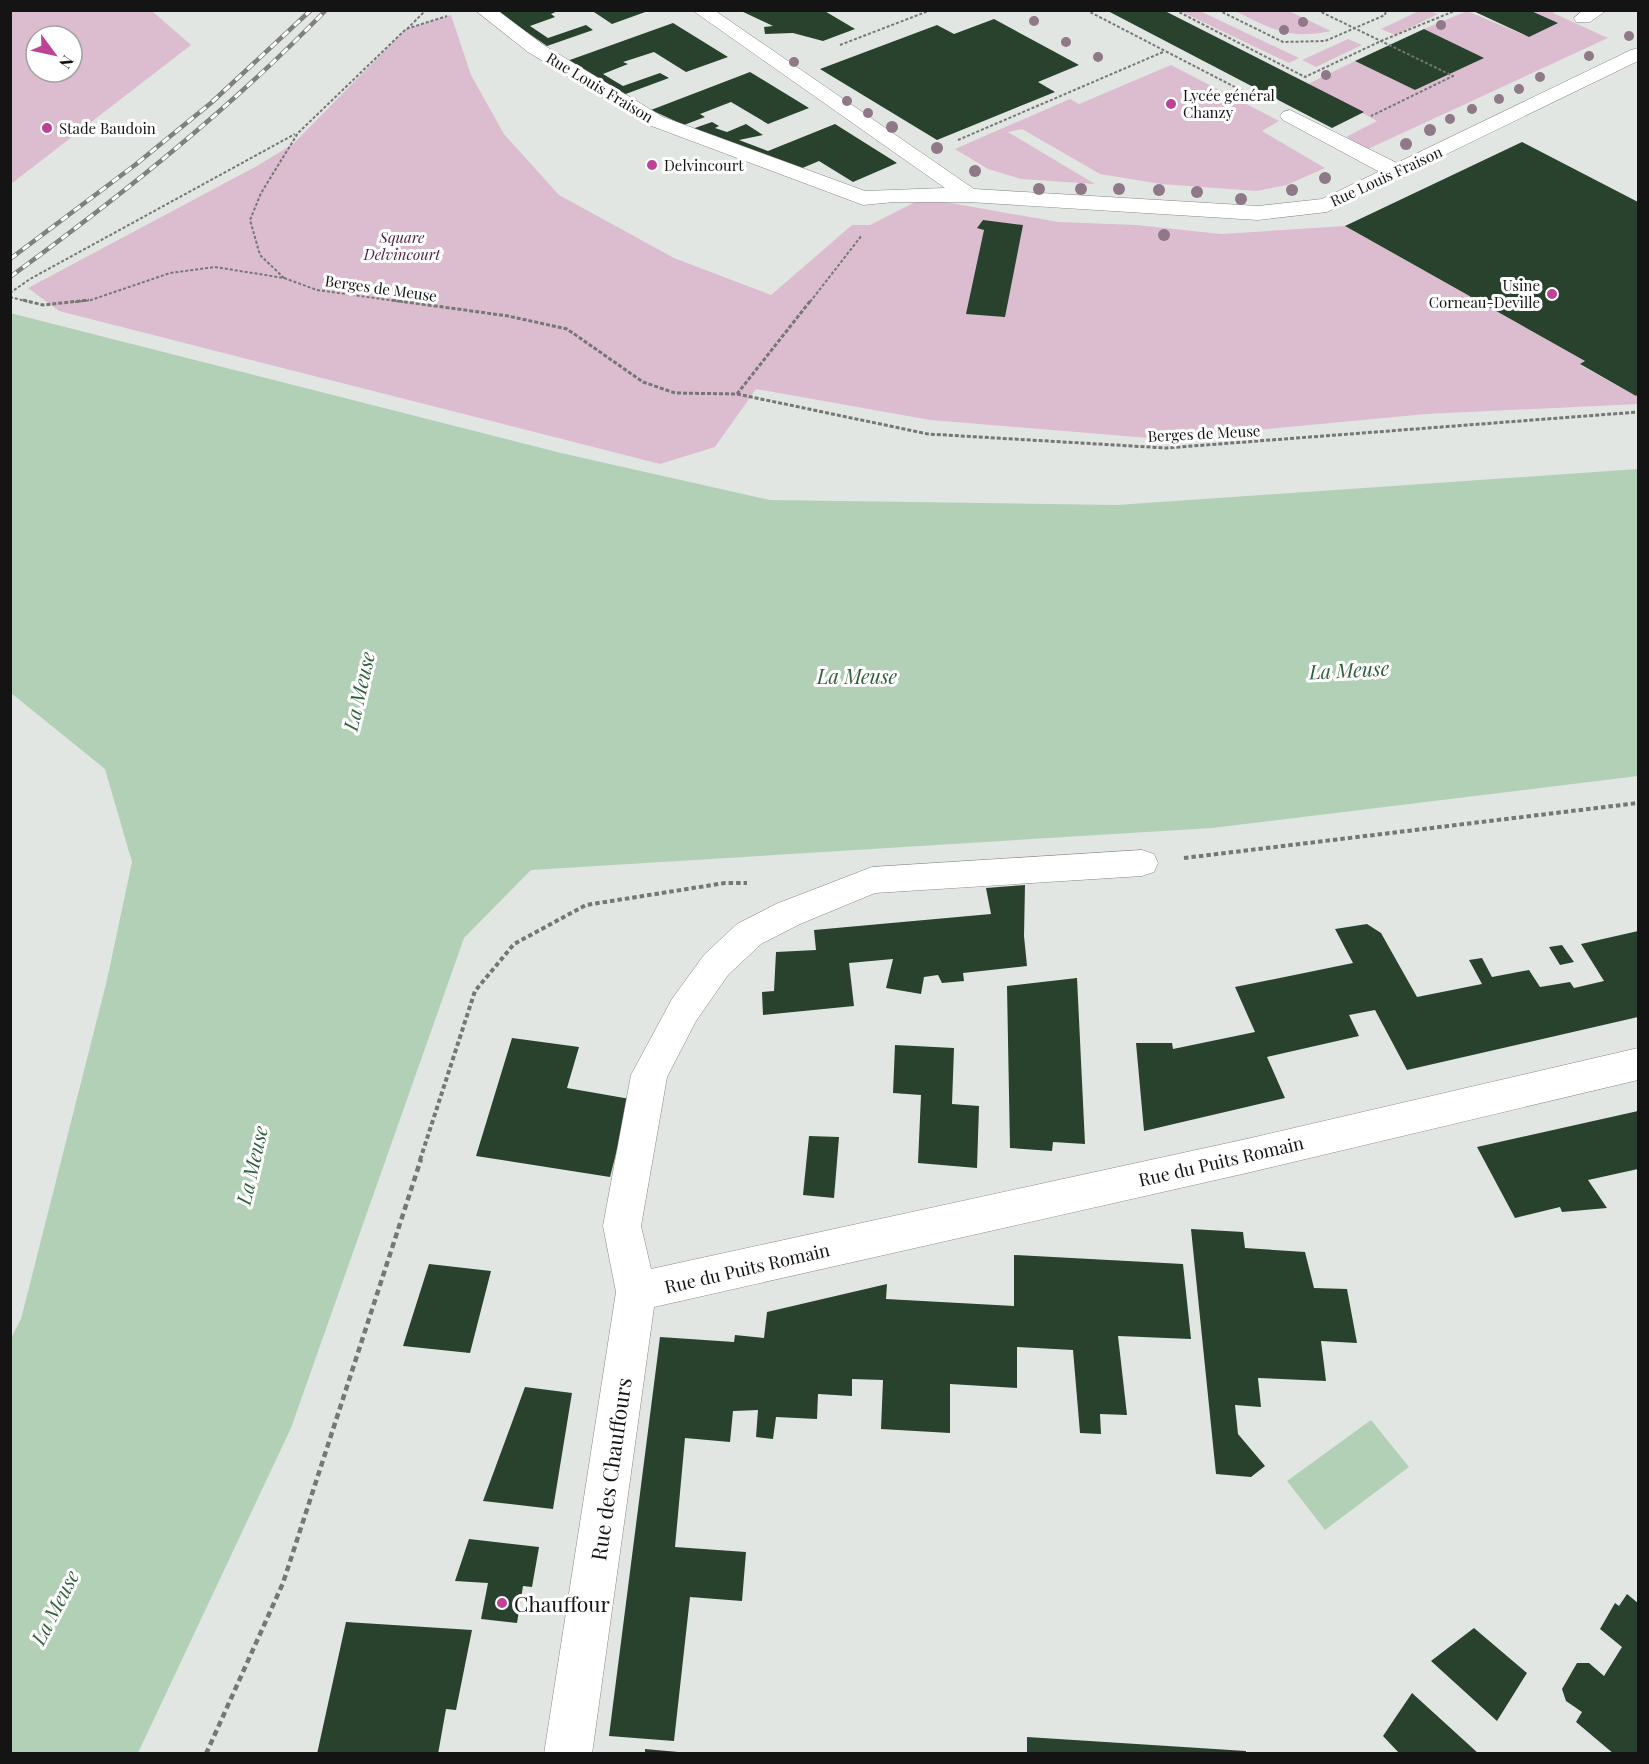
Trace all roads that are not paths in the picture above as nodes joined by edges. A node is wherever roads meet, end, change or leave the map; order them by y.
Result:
1 (484, 10) edge
2 (701, 10) edge
3 (1638, 54) edge
4 (1290, 116) road end
5 (1397, 172) junction
6 (969, 195) junction
7 (1142, 863) road end
8 (1638, 1064) edge
9 (636, 1292) junction
10 (568, 1754) edge

1 - 6 street, Rue Louis Fraison
2 - 6 street
3 - 5 street, Rue Louis Fraison
4 - 5 street
5 - 6 street, Rue Louis Fraison
7 - 9 street
8 - 9 street, Rue du Puits Romain
9 - 10 street, Rue des Chauffours

